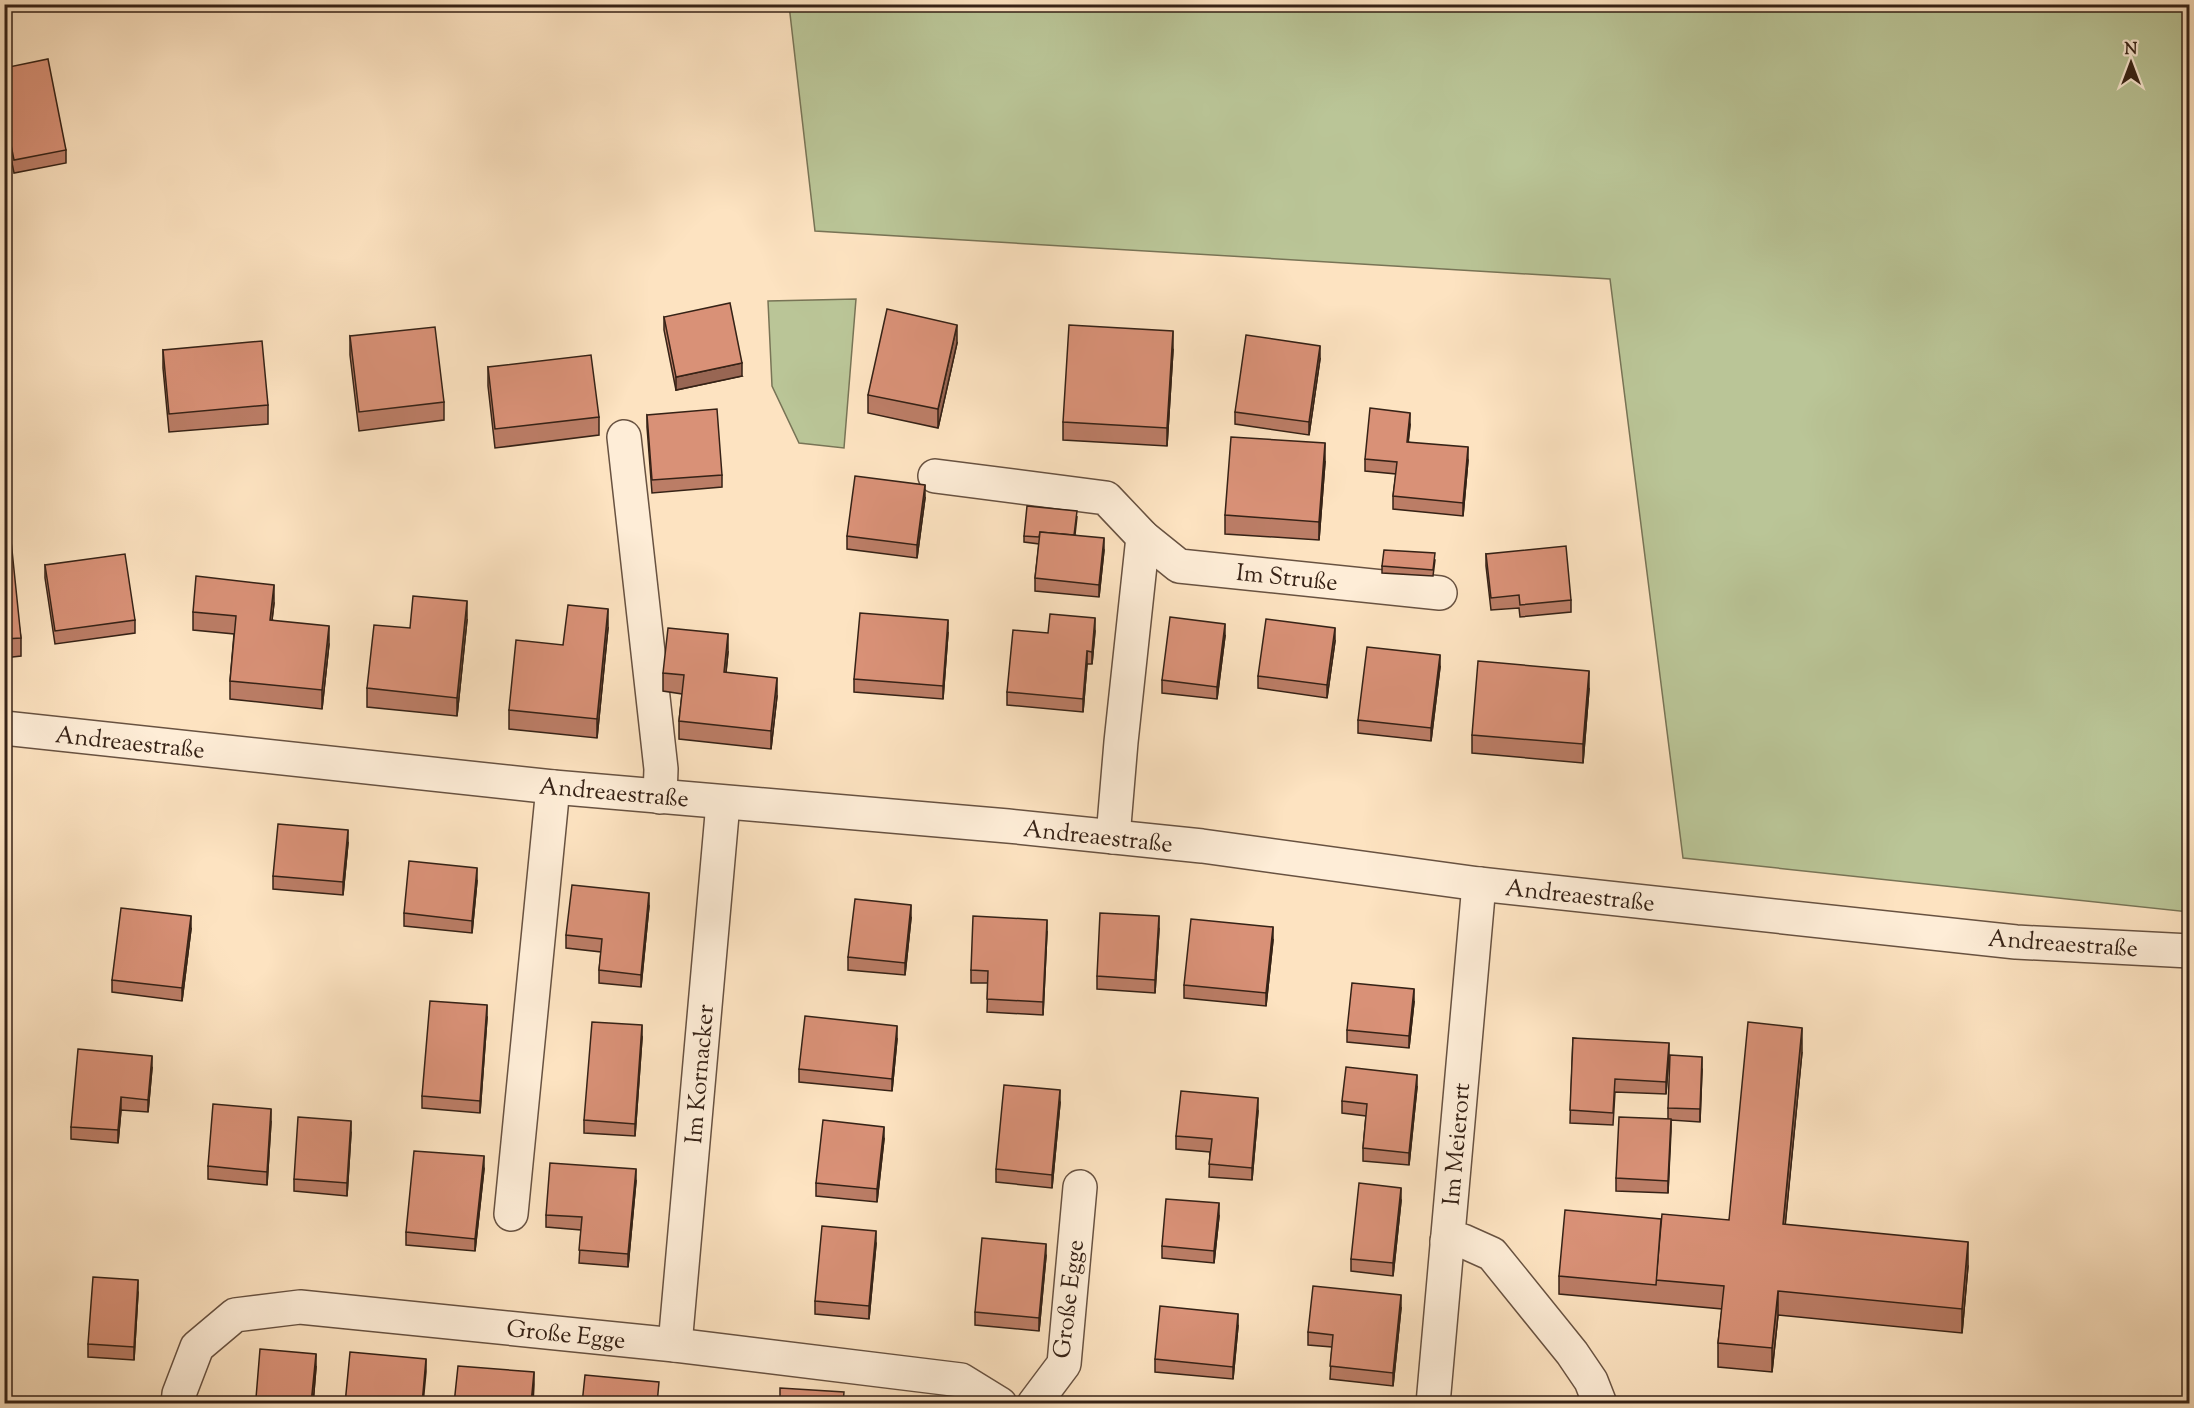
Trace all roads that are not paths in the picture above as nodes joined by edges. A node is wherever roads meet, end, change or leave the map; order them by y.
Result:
1 (624, 437) dead end
2 (935, 476) dead end
3 (1143, 537) junction
4 (1440, 593) dead end
5 (4, 728) edge
6 (553, 787) junction
7 (660, 797) junction
8 (723, 803) junction
9 (1113, 837) junction
10 (1479, 884) junction
11 (2190, 951) edge
12 (1080, 1187) dead end
13 (511, 1214) dead end
14 (1447, 1241) junction
15 (675, 1345) junction
16 (178, 1404) edge
17 (1000, 1404) edge
18 (1034, 1404) edge
19 (1433, 1404) edge
20 (1600, 1404) edge

1 - 7 street
2 - 3 street, Im Struße
3 - 4 street, Im Struße
3 - 9 street
5 - 6 street, Andreaestraße
6 - 7 street, Andreaestraße
6 - 13 street
7 - 8 street, Andreaestraße
8 - 9 street, Andreaestraße
8 - 15 street, Im Kornacker
9 - 10 street, Andreaestraße
10 - 11 street, Andreaestraße
10 - 14 street, Im Meierort
12 - 18 street, Große Egge
14 - 19 street, Im Meierort
14 - 20 street
15 - 16 street, Große Egge
15 - 17 street, Große Egge

